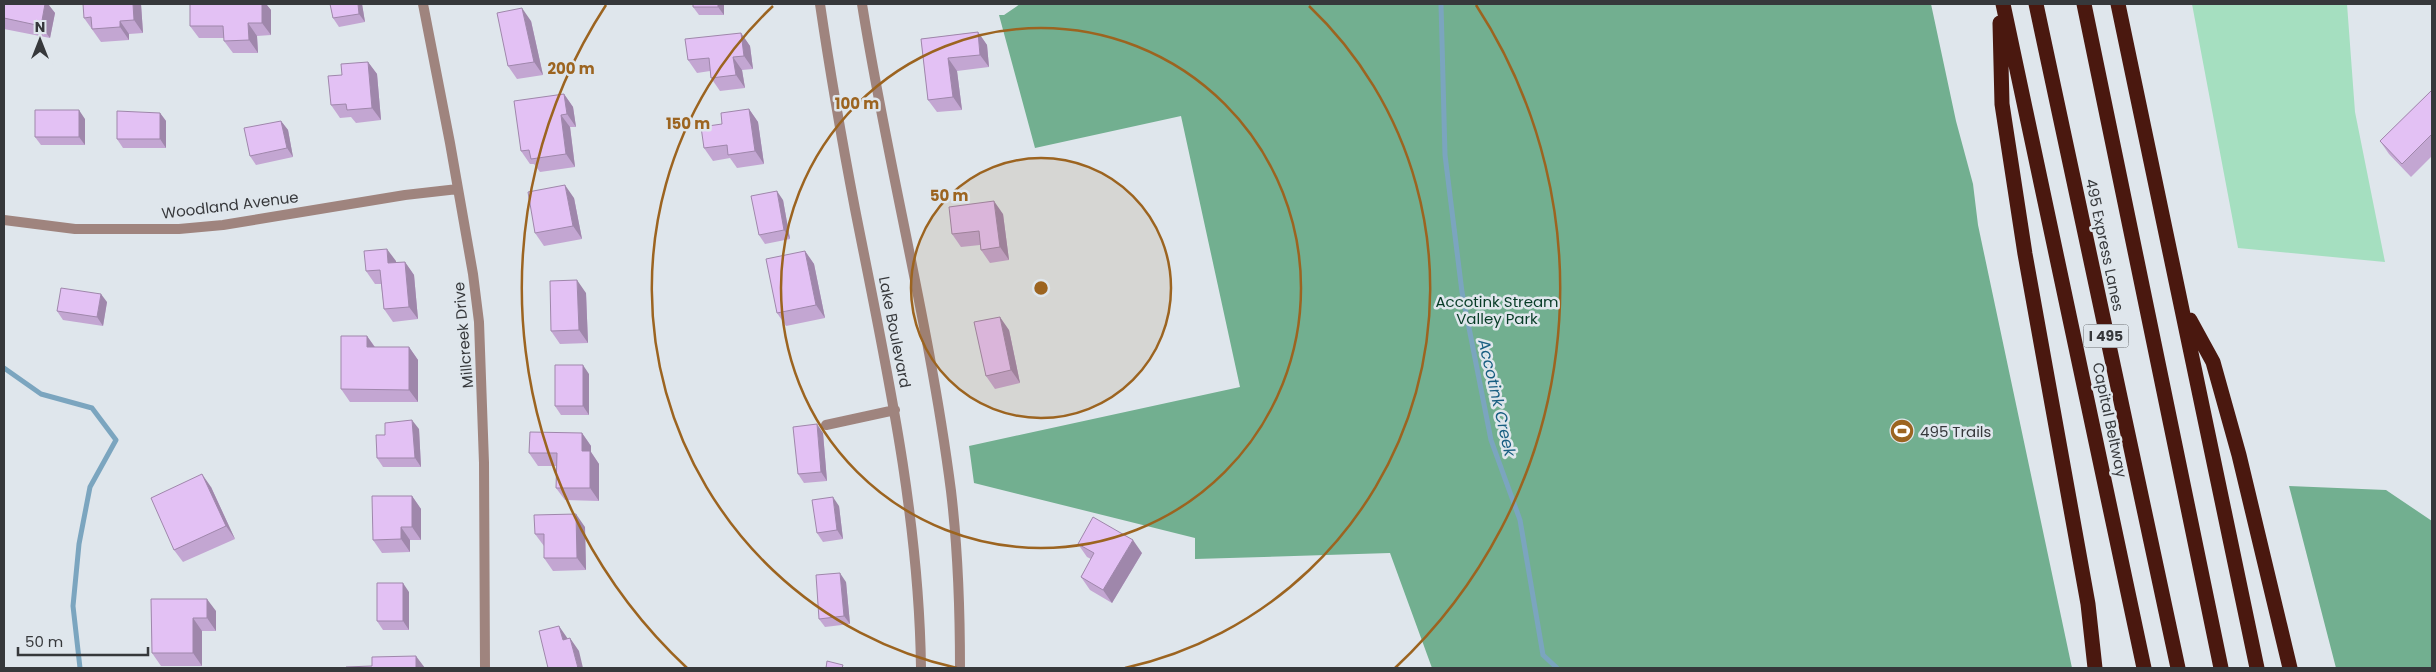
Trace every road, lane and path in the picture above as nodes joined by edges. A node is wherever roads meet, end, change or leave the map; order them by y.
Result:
1 (423, 4) edge
2 (820, 4) edge
3 (862, 4) edge
4 (2002, 4) edge
5 (2036, 4) edge
6 (2084, 4) edge
7 (2118, 4) edge
8 (458, 189) junction
9 (4, 220) edge
10 (2183, 308) junction
11 (895, 410) junction
12 (826, 425) dead end
13 (2077, 536) junction
14 (485, 668) edge
15 (921, 668) edge
16 (960, 668) edge
17 (2095, 668) edge
18 (2106, 668) edge
19 (2144, 668) edge
20 (2178, 668) edge
21 (2221, 668) edge
22 (2257, 668) edge
23 (2290, 668) edge

1 - 8 street, Millcreek Drive
2 - 11 street, Lake Boulevard
3 - 16 street, Lake Boulevard
4 - 13 highway
4 - 19 highway, Capital Beltway / I 495
5 - 20 highway, 495 Express Lanes / I 495
6 - 21 highway, 495 Express Lanes / I 495
7 - 10 highway
8 - 9 street, Woodland Avenue
8 - 14 street, Millcreek Drive
10 - 22 highway
10 - 23 highway
11 - 12 street
11 - 15 street, Lake Boulevard
13 - 17 highway
13 - 18 highway

